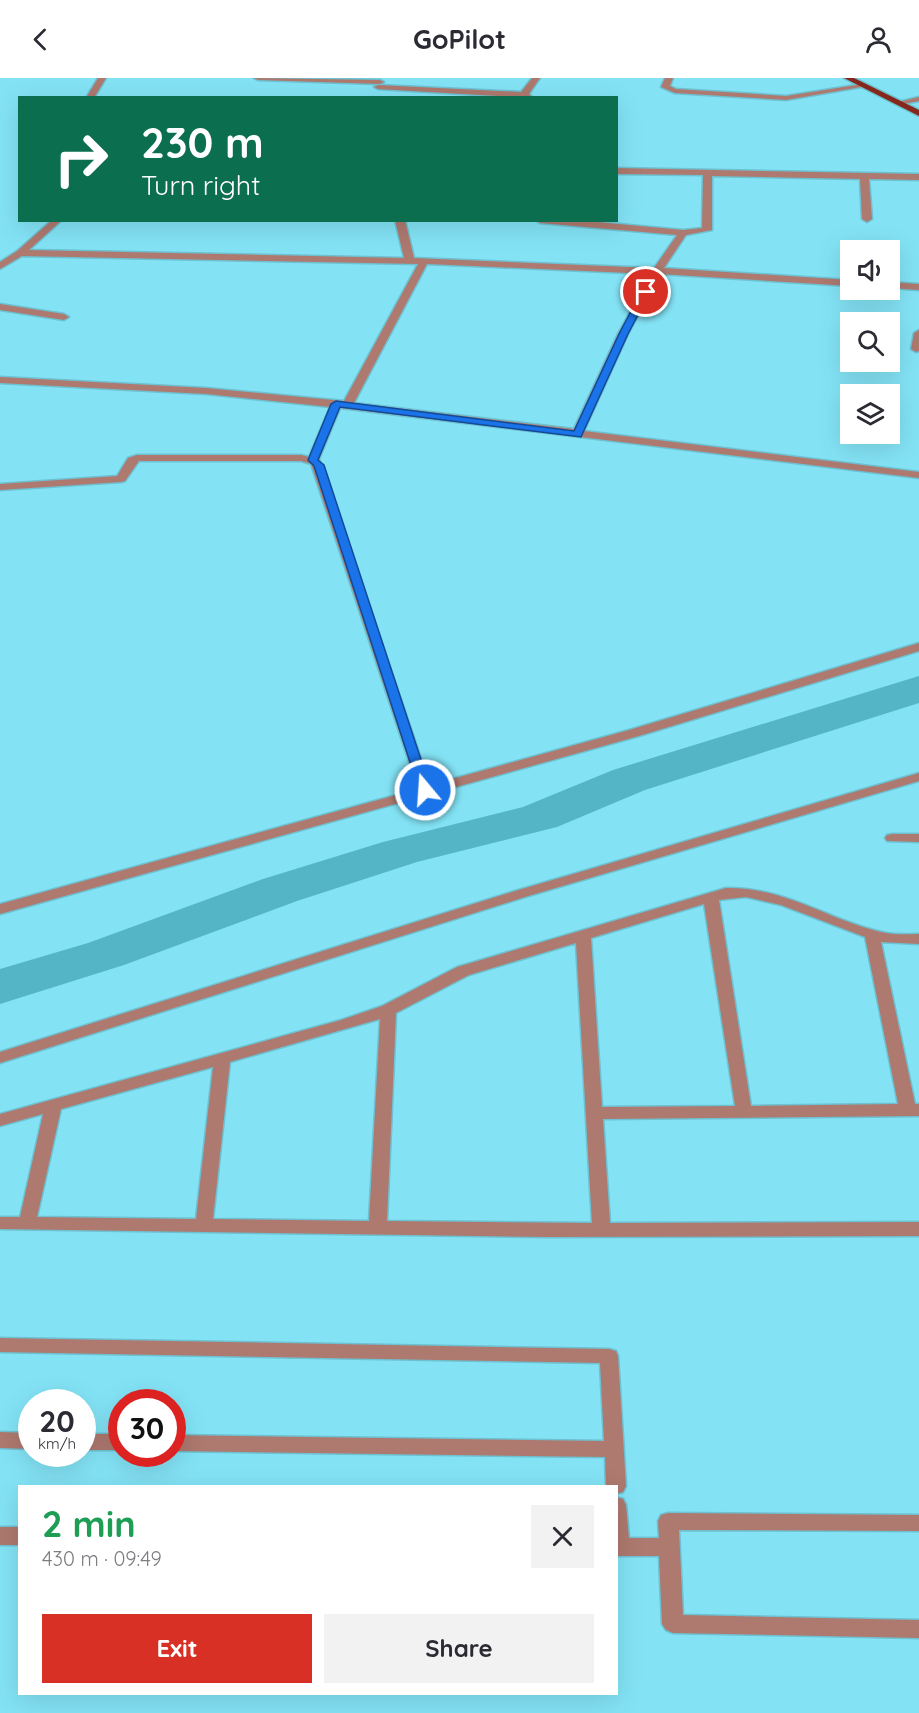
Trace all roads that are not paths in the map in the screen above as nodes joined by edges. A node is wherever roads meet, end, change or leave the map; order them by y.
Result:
1 (102, 78) edge
2 (258, 78) edge
3 (536, 78) edge
4 (669, 78) edge
5 (848, 78) edge
6 (380, 82) edge
7 (863, 86) junction
8 (91, 96) edge
9 (526, 96) edge
10 (919, 99) edge
11 (898, 103) junction
12 (919, 113) edge
13 (618, 171) edge
14 (708, 172) junction
15 (864, 176) junction
16 (919, 177) edge
17 (867, 219) dead end
18 (56, 222) edge
19 (400, 222) edge
20 (562, 222) edge
21 (683, 233) junction
22 (20, 253) junction
23 (410, 261) junction
24 (424, 261) junction
25 (1, 264) edge
26 (657, 271) junction
27 (840, 282) edge
28 (900, 286) edge
29 (919, 287) edge
30 (0, 307) edge
31 (64, 317) dead end
32 (919, 333) edge
33 (916, 349) dead end
34 (0, 380) edge
35 (342, 404) junction
36 (577, 434) junction
37 (313, 460) junction
38 (919, 475) edge
39 (0, 487) edge
40 (919, 647) edge
41 (919, 777) edge
42 (425, 790) junction
43 (892, 838) dead end
44 (919, 838) edge
45 (711, 898) junction
46 (0, 909) edge
47 (872, 933) junction
48 (583, 936) junction
49 (919, 939) edge
50 (388, 1010) junction
51 (0, 1058) edge
52 (222, 1060) junction
53 (52, 1106) junction
54 (914, 1110) edge
55 (744, 1112) junction
56 (594, 1113) junction
57 (0, 1120) edge
58 (0, 1223) edge
59 (27, 1223) junction
60 (204, 1225) junction
61 (378, 1228) junction
62 (919, 1228) edge
63 (601, 1229) junction
64 (0, 1346) edge
65 (0, 1440) edge
66 (18, 1441) edge
67 (186, 1443) edge
68 (614, 1449) junction
69 (616, 1485) edge
70 (919, 1523) edge
71 (0, 1536) edge
72 (18, 1536) edge
73 (618, 1547) edge
74 (669, 1547) junction
75 (919, 1629) edge

1 - 8 street
2 - 6 street
3 - 9 street
4 - 7 street
5 - 7 main road
6 - 9 street
7 - 11 main road
10 - 11 street
11 - 12 main road
13 - 14 street
14 - 15 street
14 - 21 street
15 - 16 street
15 - 17 street
18 - 22 street
19 - 23 street
20 - 21 street
21 - 26 street
22 - 23 street
22 - 25 street
23 - 24 street
24 - 26 street
24 - 35 street
26 - 27 street
26 - 36 street
28 - 29 street
30 - 31 street
32 - 33 street
34 - 35 street
35 - 36 street
35 - 37 street
36 - 38 street
37 - 39 street
37 - 42 street
40 - 42 street
41 - 51 street
42 - 46 street
43 - 44 street
45 - 47 street
45 - 48 street
45 - 55 street
47 - 49 street
47 - 54 street
48 - 50 street
48 - 56 street
50 - 52 street
50 - 61 street
52 - 53 street
52 - 60 street
53 - 57 street
53 - 59 street
54 - 55 street
55 - 56 street
56 - 63 street
58 - 59 street
59 - 60 street
60 - 61 street
61 - 63 street
62 - 63 street
64 - 68 street
65 - 66 street
67 - 68 street
68 - 69 street
70 - 74 street
71 - 72 street
73 - 74 street
74 - 75 street

